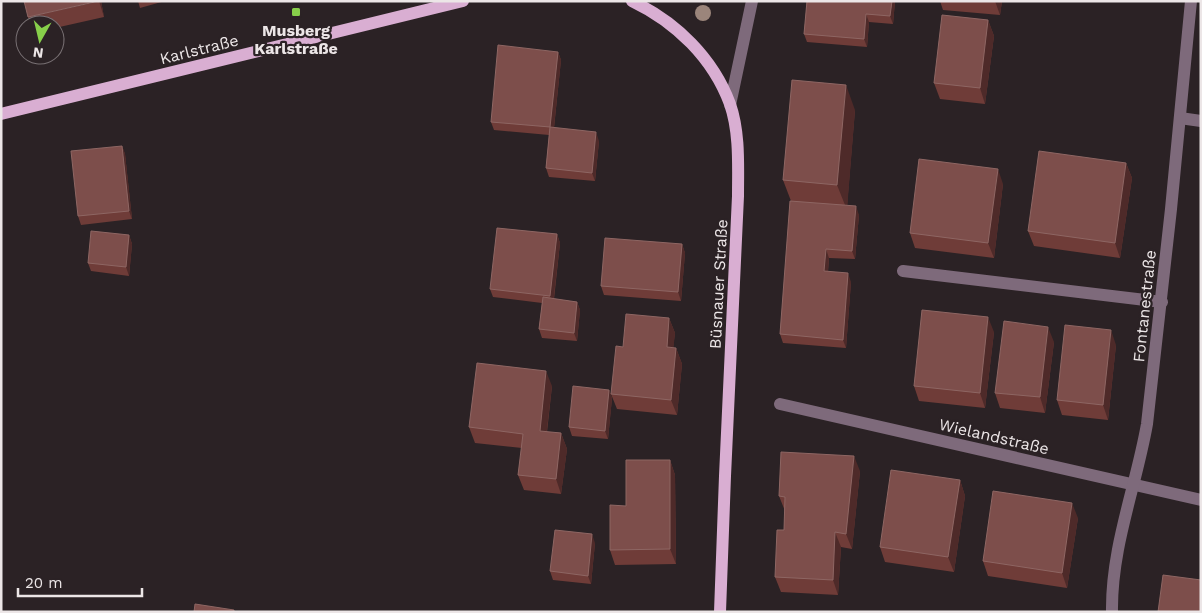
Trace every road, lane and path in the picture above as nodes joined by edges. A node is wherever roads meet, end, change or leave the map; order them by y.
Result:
1 (464, 1) edge
2 (632, 1) edge
3 (752, 1) edge
4 (1191, 1) edge
5 (730, 105) junction
6 (1, 114) edge
7 (1180, 118) junction
8 (1201, 121) edge
9 (903, 271) dead end
10 (1162, 302) junction
11 (780, 404) dead end
12 (1134, 485) junction
13 (1201, 500) edge
14 (720, 612) edge
15 (1112, 612) edge

1 - 6 main road, Karlstraße
2 - 5 main road, Büsnauer Straße
3 - 5 street
4 - 7 street, Fontanestraße
5 - 14 main road, Büsnauer Straße
7 - 8 street
7 - 10 street, Fontanestraße
9 - 10 street
10 - 12 street, Fontanestraße
11 - 12 street, Wielandstraße
12 - 13 street, Wielandstraße
12 - 15 street, Fontanestraße

